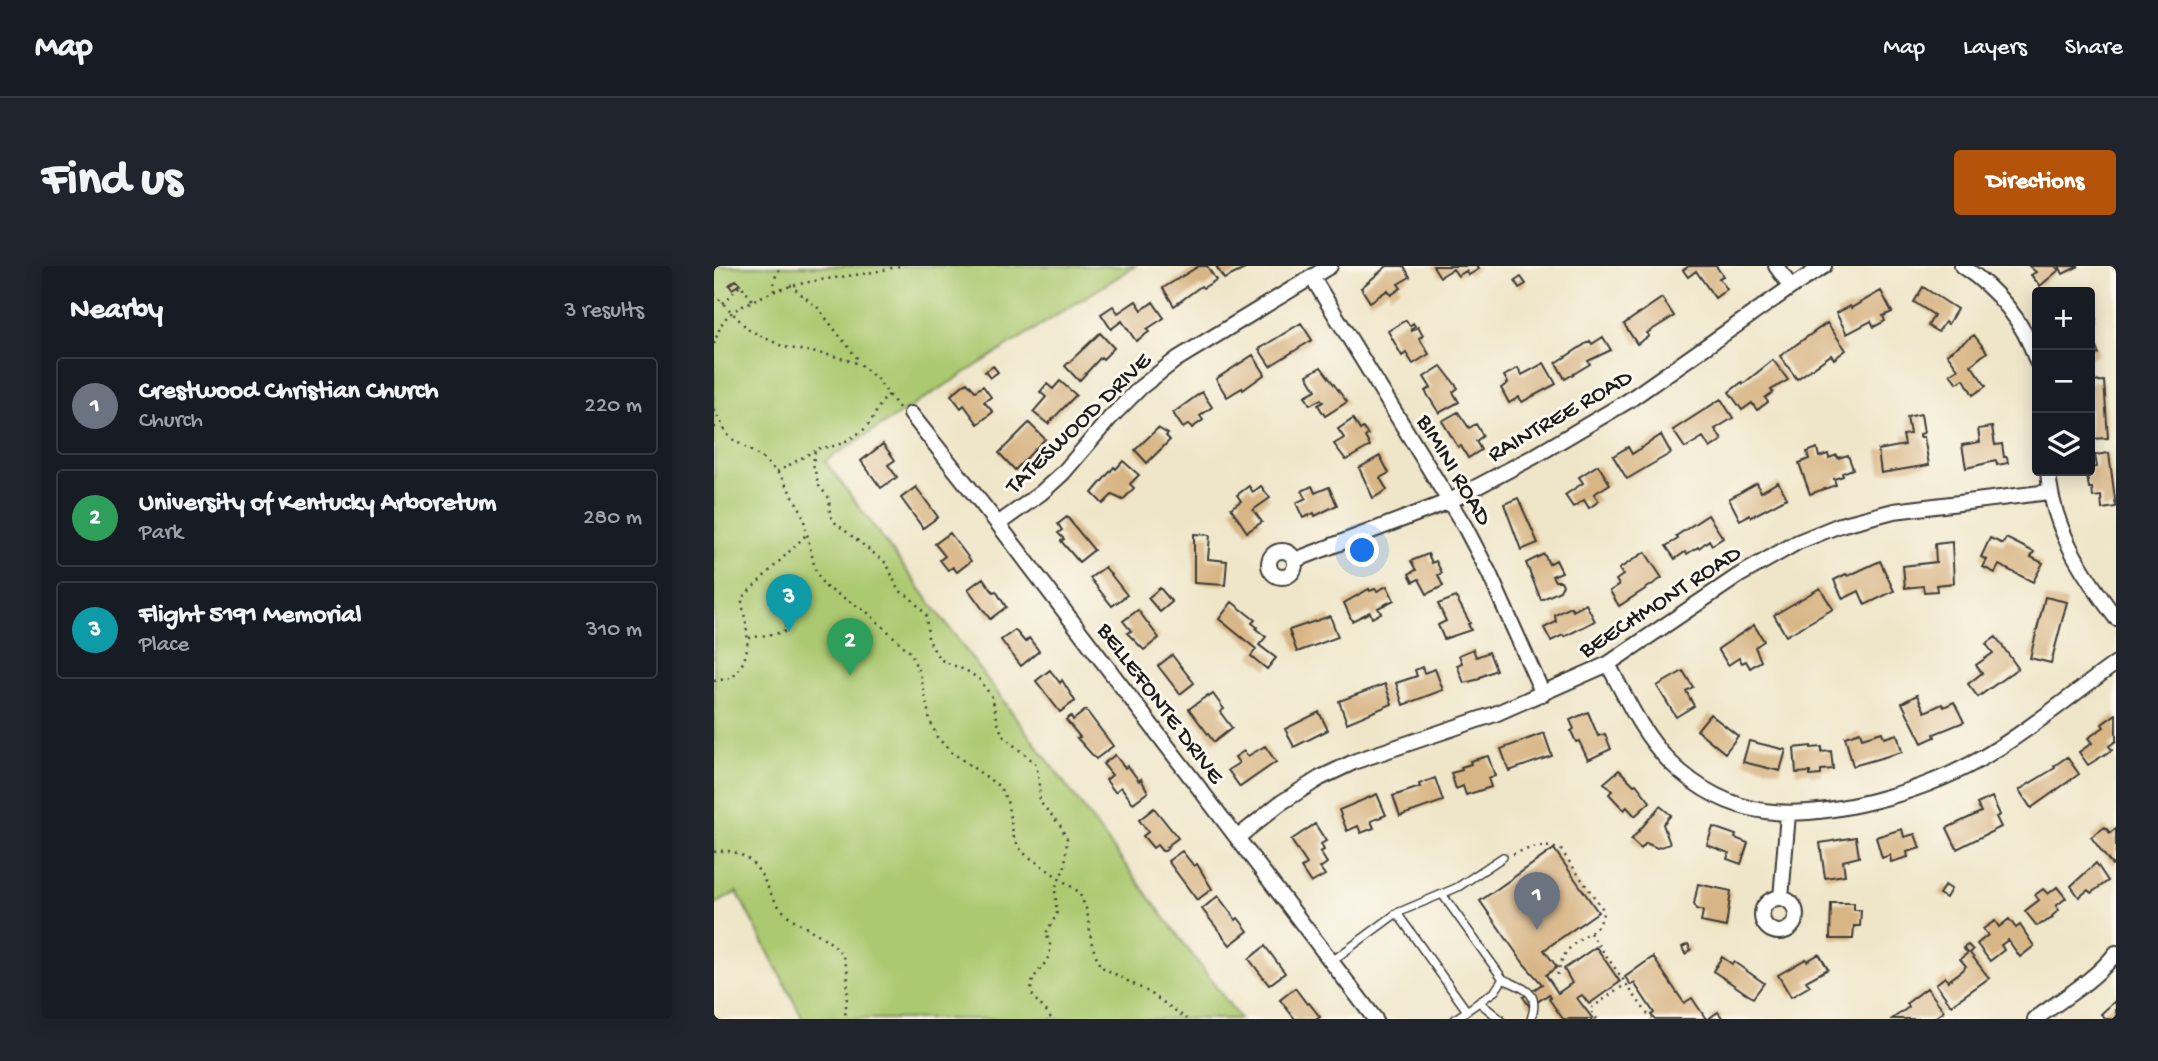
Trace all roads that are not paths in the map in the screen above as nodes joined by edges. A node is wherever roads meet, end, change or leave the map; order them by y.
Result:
1 (1330, 266) edge
2 (1776, 266) edge
3 (1824, 266) edge
4 (1962, 266) edge
5 (1312, 277) junction
6 (1791, 287) junction
7 (2034, 350) edge
8 (911, 414) road end
9 (2048, 476) edge
10 (2049, 492) junction
11 (1450, 501) junction
12 (998, 524) junction
13 (1294, 560) dead end
14 (2110, 601) edge
15 (2116, 618) edge
16 (2116, 663) edge
17 (1608, 664) junction
18 (1543, 694) junction
19 (1788, 814) junction
20 (1237, 838) junction
21 (1503, 857) road end
22 (1443, 894) junction
23 (1781, 898) dead end
24 (1397, 913) junction
25 (2116, 953) edge
26 (1331, 962) junction
27 (1503, 979) junction
28 (1479, 1002) junction
29 (1467, 1011) junction
30 (1375, 1019) edge
31 (1455, 1019) edge
32 (1500, 1019) edge
33 (1531, 1019) edge
34 (2035, 1019) edge

1 - 5 street, TATESWOOD DRIVE
2 - 6 street
3 - 6 street, RAINTREE ROAD
4 - 7 street
5 - 11 street, BIMINI ROAD
5 - 12 street, TATESWOOD DRIVE
6 - 11 street, RAINTREE ROAD
8 - 12 street, BELLEFONTE DRIVE
9 - 10 street
10 - 14 street
10 - 17 street, BEECHMONT ROAD
11 - 13 street, RAINTREE ROAD
11 - 18 street, BIMINI ROAD
12 - 20 street, BELLEFONTE DRIVE
14 - 15 street
16 - 19 street
17 - 18 street, BEECHMONT ROAD
17 - 19 street
18 - 20 street, BEECHMONT ROAD
19 - 23 street
20 - 26 street, BELLEFONTE DRIVE
21 - 22 lane
22 - 24 lane
22 - 27 lane
24 - 26 lane
24 - 29 lane
25 - 34 street
26 - 30 street, BELLEFONTE DRIVE
27 - 28 lane
27 - 33 lane
28 - 29 lane
28 - 32 lane
29 - 31 lane

